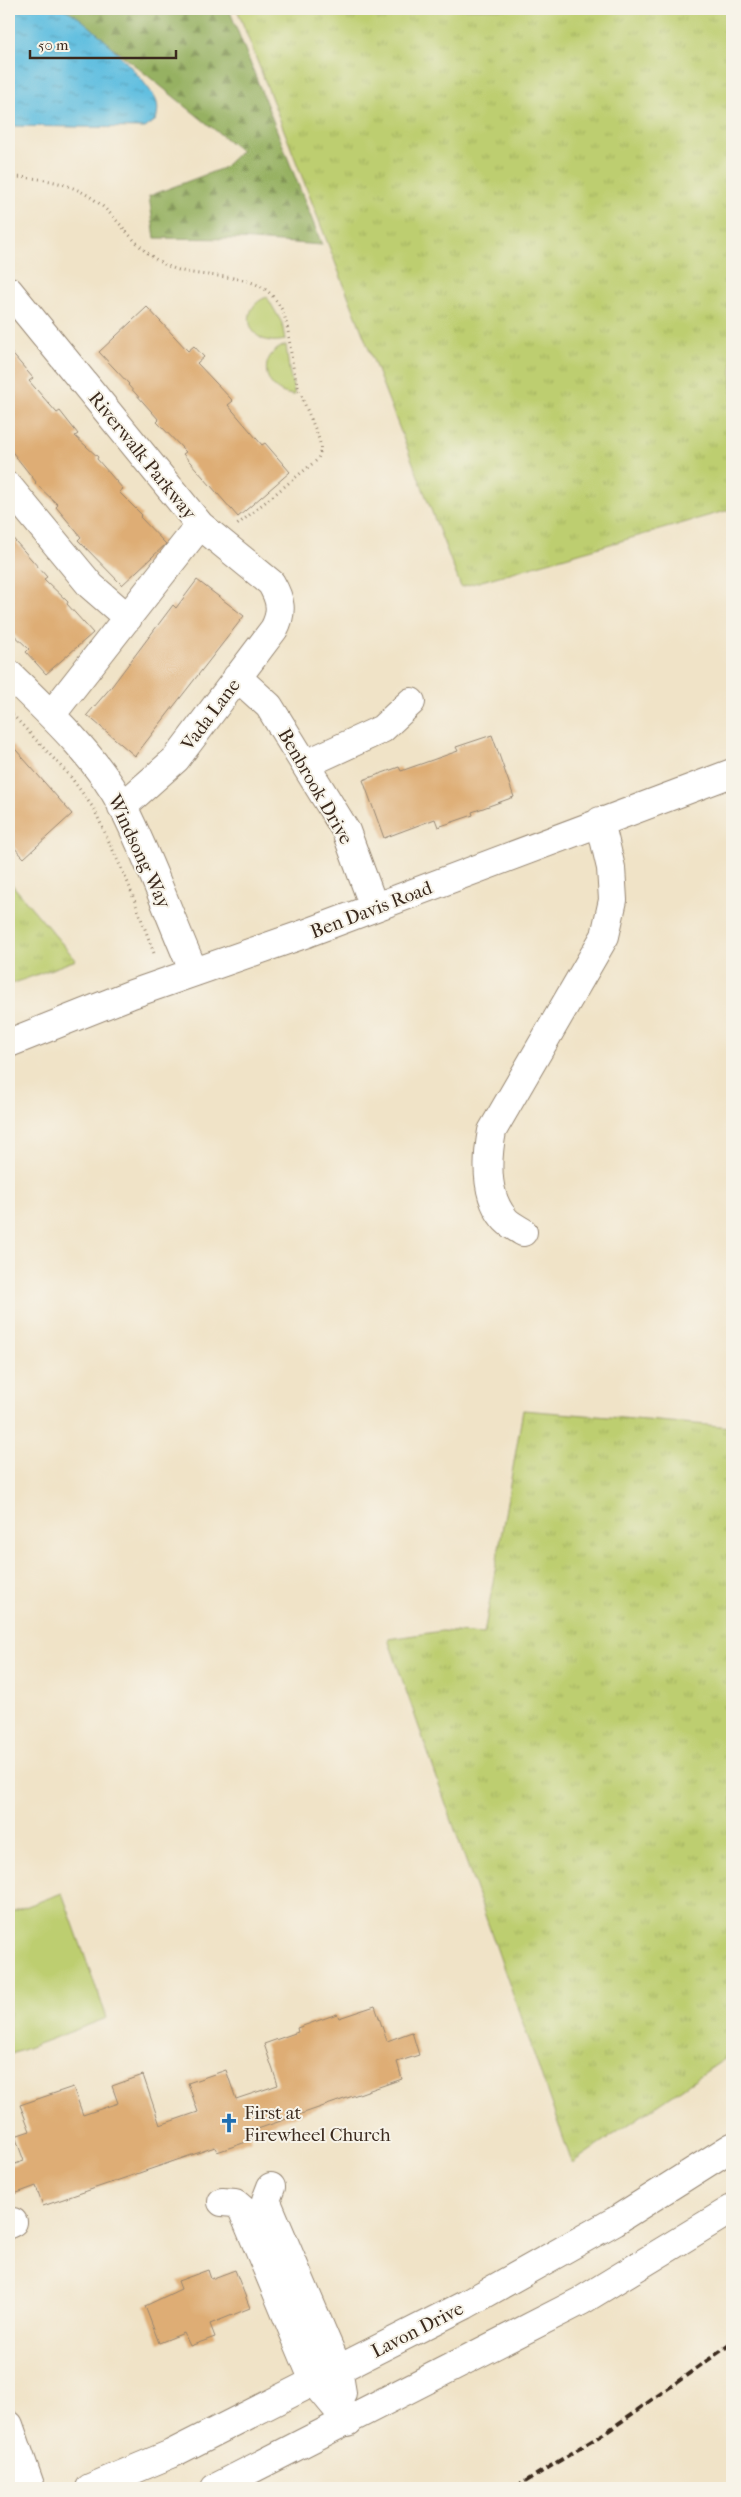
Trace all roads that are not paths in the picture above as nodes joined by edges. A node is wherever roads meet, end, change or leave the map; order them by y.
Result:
1 (9, 291) edge
2 (9, 487) edge
3 (200, 525) junction
4 (281, 610) joint
5 (128, 618) junction
6 (9, 674) edge
7 (237, 678) junction
8 (412, 702) dead end
9 (50, 714) junction
10 (306, 764) junction
11 (732, 773) edge
12 (122, 807) junction
13 (600, 821) junction
14 (374, 907) junction
15 (194, 972) junction
16 (9, 1043) edge
17 (523, 1232) dead end
18 (732, 2147) edge
19 (271, 2187) dead end
20 (222, 2202) dead end
21 (732, 2209) edge
22 (326, 2375) junction
23 (348, 2422) junction
24 (9, 2425) edge
25 (31, 2488) edge
26 (90, 2488) edge
27 (215, 2488) edge

1 - 3 street, Riverwalk Parkway
2 - 5 street
3 - 4 street, Riverwalk Parkway
3 - 5 street
4 - 7 street, Vada Lane
5 - 9 street
6 - 9 street, Windsong Way
7 - 10 street, Benbrook Drive
7 - 12 street, Vada Lane
8 - 10 street
9 - 12 street, Windsong Way
10 - 14 street, Benbrook Drive
11 - 13 street, Ben Davis Road
12 - 15 street, Windsong Way
13 - 14 street, Ben Davis Road
13 - 17 street
14 - 15 street, Ben Davis Road
15 - 16 street, Ben Davis Road
18 - 22 street, Lavon Drive
19 - 22 street
20 - 22 street
21 - 23 street
22 - 23 street
22 - 26 street, Lavon Drive
23 - 27 street
24 - 25 street

